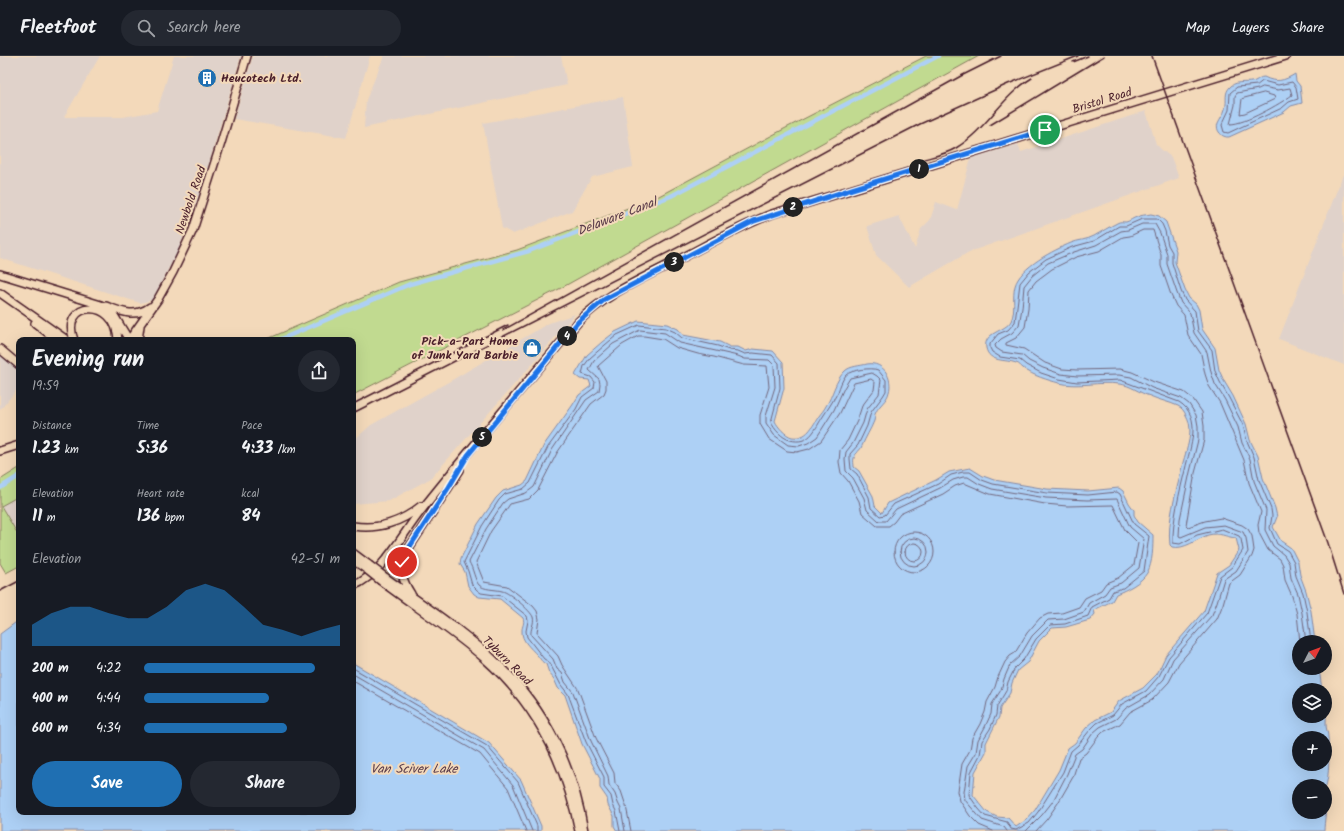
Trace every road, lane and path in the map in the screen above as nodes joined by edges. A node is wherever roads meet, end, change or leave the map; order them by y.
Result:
1 (247, 56) edge
2 (1286, 56) edge
3 (0, 274) edge
4 (0, 293) edge
5 (155, 303) junction
6 (101, 305) junction
7 (142, 322) junction
8 (53, 337) edge
9 (63, 337) edge
10 (74, 337) edge
11 (117, 337) edge
12 (127, 337) edge
13 (131, 337) edge
14 (139, 337) edge
15 (0, 349) edge
16 (16, 362) edge
17 (16, 446) edge
18 (0, 451) edge
19 (468, 455) junction
20 (454, 471) junction
21 (356, 527) edge
22 (356, 556) edge
23 (356, 562) edge
24 (367, 567) junction
25 (356, 584) edge
26 (356, 587) edge
27 (411, 599) junction
28 (424, 609) junction
29 (579, 831) edge
30 (584, 831) edge

1 - 5 main road, Newbold Road
2 - 19 main road, Bristol Road
3 - 6 main road
4 - 8 main road
4 - 9 main road
5 - 6 main road
5 - 7 main road, Newbold Road
6 - 12 main road
7 - 13 main road, Newbold Road
7 - 14 main road
10 - 11 main road
15 - 16 main road
17 - 18 main road
19 - 20 main road, Bristol Road
19 - 27 main road
20 - 21 main road
20 - 25 main road
20 - 26 main road
22 - 24 main road, Tyburn Road
23 - 24 main road, Tyburn Road
24 - 27 main road, Tyburn Road, bridge
27 - 28 main road, Tyburn Road
28 - 29 main road, Tyburn Road
28 - 30 main road, Tyburn Road

